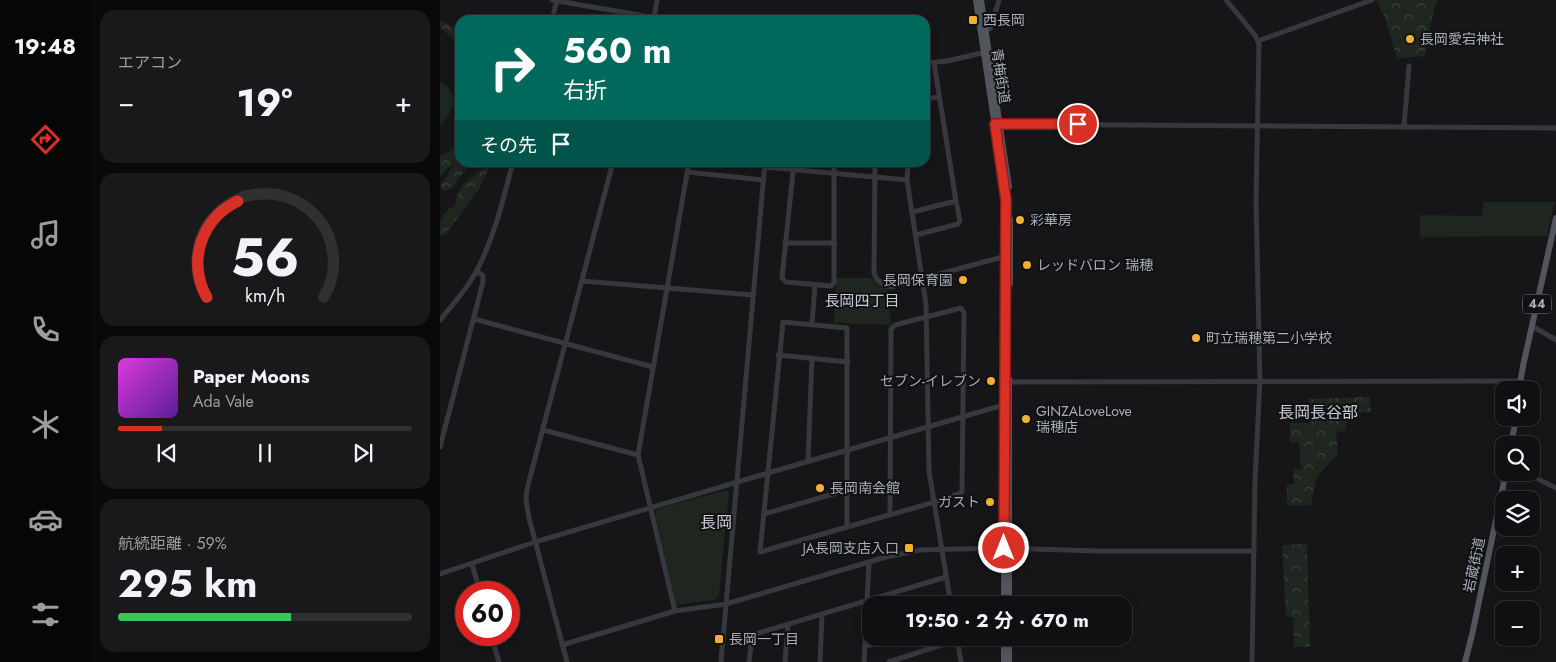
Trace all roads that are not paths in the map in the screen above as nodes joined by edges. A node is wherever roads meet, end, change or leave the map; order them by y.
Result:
1 (555, 0) edge
2 (657, 0) edge
3 (976, 0) edge
4 (981, 0) edge
5 (999, 0) edge
6 (1226, 0) edge
7 (1372, 0) edge
8 (553, 15) edge
9 (638, 15) edge
10 (654, 15) edge
11 (983, 30) junction
12 (1258, 41) junction
13 (987, 52) junction
14 (930, 63) edge
15 (934, 63) junction
16 (1409, 66) dead end
17 (939, 97) junction
18 (930, 98) edge
19 (998, 124) junction
20 (1257, 125) junction
21 (1404, 126) junction
22 (1556, 128) edge
23 (512, 167) edge
24 (612, 167) edge
25 (688, 167) edge
26 (765, 167) edge
27 (776, 167) edge
28 (793, 167) edge
29 (834, 167) edge
30 (874, 167) edge
31 (908, 167) edge
32 (793, 170) junction
33 (687, 172) junction
34 (833, 173) junction
35 (873, 177) junction
36 (764, 180) junction
37 (907, 180) junction
38 (956, 201) junction
39 (912, 212) junction
40 (1556, 218) edge
41 (916, 235) junction
42 (785, 243) junction
43 (835, 243) junction
44 (1006, 256) junction
45 (477, 271) junction
46 (922, 278) junction
47 (582, 281) junction
48 (815, 286) junction
49 (668, 288) junction
50 (754, 295) junction
51 (927, 317) junction
52 (474, 319) junction
53 (440, 320) edge
54 (812, 324) junction
55 (1532, 326) junction
56 (1556, 340) edge
57 (566, 344) junction
58 (778, 355) junction
59 (812, 358) junction
60 (848, 362) junction
61 (653, 367) junction
62 (1520, 380) joint
63 (1007, 382) junction
64 (1260, 382) junction
65 (1007, 404) junction
66 (963, 417) junction
67 (928, 427) junction
68 (542, 430) junction
69 (891, 437) junction
70 (440, 446) edge
71 (848, 450) junction
72 (638, 455) junction
73 (808, 461) junction
74 (768, 473) junction
75 (1540, 480) edge
76 (1504, 481) edge
77 (738, 483) junction
78 (1556, 488) edge
79 (847, 490) junction
80 (933, 502) junction
81 (651, 508) junction
82 (764, 514) junction
83 (890, 514) junction
84 (848, 527) junction
85 (535, 542) junction
86 (1007, 548) junction
87 (942, 549) junction
88 (1254, 551) junction
89 (869, 562) junction
90 (472, 564) junction
91 (440, 574) edge
92 (946, 577) junction
93 (477, 581) edge
94 (868, 596) edge
95 (882, 596) edge
96 (950, 596) edge
97 (1004, 596) edge
98 (1009, 596) edge
99 (862, 602) edge
100 (726, 604) junction
101 (675, 611) junction
102 (822, 614) junction
103 (788, 624) junction
104 (562, 645) junction
105 (494, 646) edge
106 (865, 646) edge
107 (936, 646) edge
108 (958, 646) edge
109 (1004, 646) edge
110 (1009, 646) edge
111 (499, 662) edge
112 (567, 662) edge
113 (721, 662) edge
114 (749, 662) edge
115 (785, 662) edge
116 (820, 662) edge
117 (864, 662) edge
118 (889, 662) edge
119 (961, 662) edge
120 (1004, 662) edge
121 (1009, 662) edge
122 (1252, 662) edge
123 (1465, 662) edge

1 - 8 street
1 - 9 street
2 - 10 street
3 - 11 main road, 青梅街道
4 - 11 main road, 青梅街道
5 - 11 street
6 - 12 street
7 - 12 street
11 - 13 main road, 青梅街道
12 - 20 street
13 - 15 street
13 - 19 main road, 青梅街道
14 - 15 street
15 - 17 street
16 - 21 street
17 - 18 street
17 - 38 street
19 - 20 street
19 - 44 main road, 青梅街道
19 - 63 main road, 青梅街道
20 - 21 street
20 - 64 street
21 - 22 street
23 - 45 street
24 - 47 street
25 - 33 street
26 - 36 street
27 - 32 street
28 - 32 street
29 - 34 street
30 - 35 street
31 - 37 street
32 - 34 street
32 - 42 street
33 - 36 street
33 - 49 street
34 - 35 street
34 - 43 street
35 - 37 street
35 - 46 street
36 - 50 street
37 - 39 street
38 - 39 street
38 - 41 street
39 - 41 street
40 - 55 main road, 44
41 - 46 street
42 - 43 street
42 - 48 street
43 - 48 street
44 - 46 street
44 - 63 main road, 青梅街道
45 - 52 street
45 - 53 street
46 - 51 street
47 - 49 street
47 - 57 street
48 - 54 street
49 - 50 street
49 - 61 street
50 - 77 street
51 - 66 street
51 - 67 street
51 - 69 street
52 - 57 street
52 - 70 street
54 - 58 street
54 - 60 street
55 - 56 street
55 - 62 main road, 44
57 - 61 street
57 - 68 street
58 - 59 street
58 - 74 street
59 - 60 street
59 - 73 street
60 - 71 street
61 - 72 street
62 - 64 street
63 - 64 street
63 - 65 main road, 青梅街道
64 - 88 street
65 - 66 street
65 - 86 main road, 青梅街道
66 - 67 street
66 - 80 street
67 - 69 street
67 - 80 street
68 - 72 street
68 - 85 street
69 - 71 street
69 - 83 street
71 - 73 street
71 - 79 street
72 - 81 street
73 - 74 street
74 - 77 street
74 - 82 street
75 - 78 street
76 - 123 main road, 岩蔵街道
77 - 81 street
77 - 100 street
79 - 82 street
79 - 84 street
80 - 83 street
80 - 87 street
81 - 85 street
81 - 101 street
82 - 84 street
83 - 84 street
85 - 90 street
85 - 104 street
86 - 87 street
86 - 88 street
86 - 97 main road, 青梅街道
86 - 98 main road, 青梅街道
87 - 89 street
87 - 92 street
88 - 122 street
89 - 94 street
89 - 100 street
90 - 91 street
90 - 93 street
92 - 95 street
92 - 96 street
99 - 102 street
100 - 101 street
100 - 113 street
101 - 104 street
102 - 103 street
102 - 116 street
103 - 114 street
103 - 115 street
104 - 112 street
105 - 111 street
106 - 117 street
107 - 118 street
108 - 119 street
109 - 120 main road
110 - 121 main road

